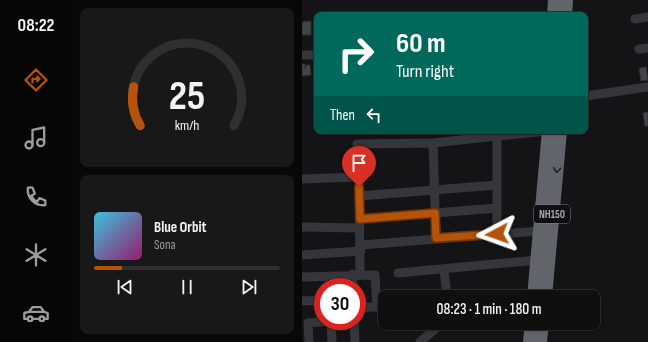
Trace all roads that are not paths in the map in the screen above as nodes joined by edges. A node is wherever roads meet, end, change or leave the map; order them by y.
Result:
1 (648, 17) edge
2 (635, 19) dead end
3 (302, 55) edge
4 (314, 55) edge
5 (648, 87) edge
6 (588, 96) edge
7 (517, 134) edge
8 (548, 134) edge
9 (560, 134) edge
10 (497, 136) junction
11 (433, 143) junction
12 (359, 177) junction
13 (302, 179) edge
14 (497, 185) junction
15 (435, 190) junction
16 (359, 196) junction
17 (497, 208) junction
18 (435, 213) junction
19 (360, 223) junction
20 (302, 227) edge
21 (540, 231) junction
22 (497, 234) junction
23 (436, 238) junction
24 (361, 248) junction
25 (302, 255) edge
26 (538, 260) junction
27 (444, 269) junction
28 (398, 273) dead end
29 (356, 274) junction
30 (302, 277) edge
31 (355, 278) edge
32 (378, 290) edge
33 (446, 290) edge
34 (536, 290) edge
35 (536, 290) edge
36 (314, 300) edge
37 (302, 301) edge
38 (378, 306) edge
39 (366, 307) edge
40 (305, 324) edge
41 (331, 330) edge
42 (354, 330) edge
43 (434, 330) edge
44 (531, 330) edge
45 (541, 330) edge
46 (309, 342) edge
47 (332, 342) edge
48 (355, 342) edge
49 (420, 342) edge
50 (530, 342) edge
51 (540, 342) edge

1 - 2 street
3 - 4 street
5 - 6 street
7 - 10 street
8 - 21 highway, NH150
9 -> 34 highway, NH150
10 - 11 street
10 - 14 street
11 - 12 street
11 - 15 street
12 - 13 street
12 - 16 street
14 - 15 street
14 - 17 street
15 - 16 street
15 - 18 street
16 - 19 street
17 - 18 street
17 - 22 street
18 - 19 street
18 - 23 street
19 - 20 street
19 - 24 street
21 - 22 street
21 - 26 highway, NH150
22 - 23 street
23 - 24 street
24 - 25 street
24 - 29 street
26 - 27 street
26 - 35 highway, NH150
27 - 28 street
27 - 33 street
29 - 30 street
29 - 31 street
29 - 32 street
36 - 37 street
38 - 39 street
40 - 46 street
41 - 47 street
42 - 48 street
43 - 49 street
44 - 50 highway
45 - 51 highway

